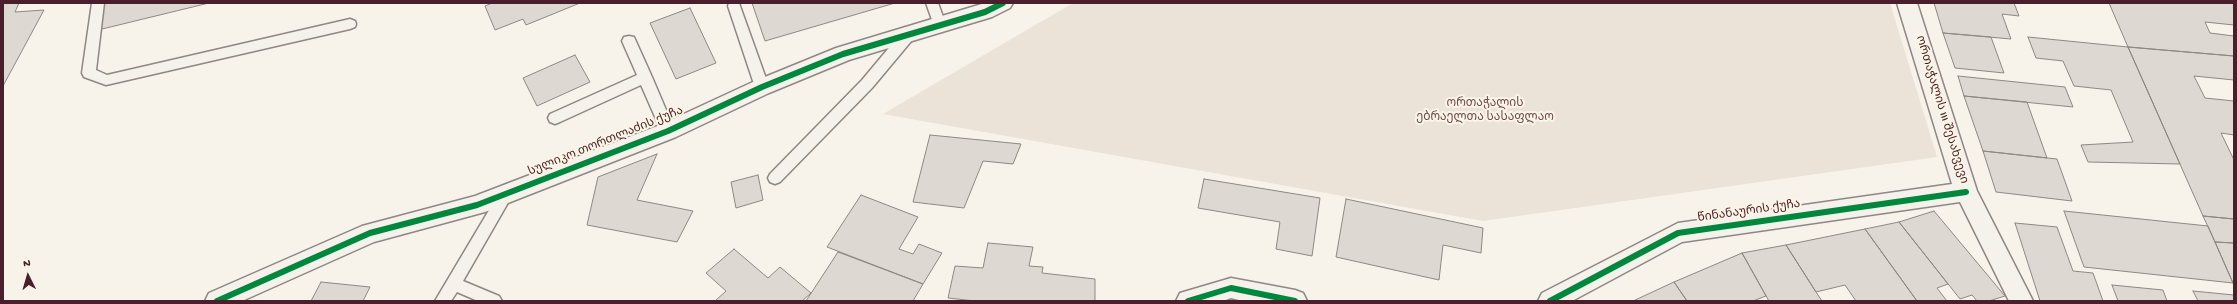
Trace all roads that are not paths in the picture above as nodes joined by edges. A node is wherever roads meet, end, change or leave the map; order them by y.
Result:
1 (98, 3) edge
2 (932, 3) edge
3 (1003, 3) edge
4 (1907, 3) edge
5 (734, 6) dead end
6 (350, 24) dead end
7 (940, 25) junction
8 (908, 35) junction
9 (629, 41) dead end
10 (645, 77) junction
11 (762, 87) junction
12 (555, 118) dead end
13 (668, 130) junction
14 (776, 178) dead end
15 (1966, 192) junction
16 (506, 194) junction
17 (455, 284) junction
18 (217, 301) edge
19 (443, 301) edge
20 (494, 301) edge
21 (1188, 301) edge
22 (1295, 301) edge
23 (1550, 301) edge
24 (2021, 301) edge

1 - 6 lane
2 - 7 lane
3 - 7 street, სულიკო თორთლაძის ქუჩა
4 - 15 street, ორთაჭალის III შესახვევი
5 - 11 lane
7 - 8 street, სულიკო თორთლაძის ქუჩა
8 - 11 street, სულიკო თორთლაძის ქუჩა
8 - 14 lane
9 - 10 lane
10 - 12 lane
10 - 13 lane
11 - 13 street, სულიკო თორთლაძის ქუჩა
13 - 16 street, სულიკო თორთლაძის ქუჩა
15 - 23 street, წინანაურის ქუჩა
15 - 24 street, ორთაჭალის III შესახვევი
16 - 17 lane
16 - 18 street, სულიკო თორთლაძის ქუჩა
17 - 19 lane
17 - 20 lane
21 - 22 street

